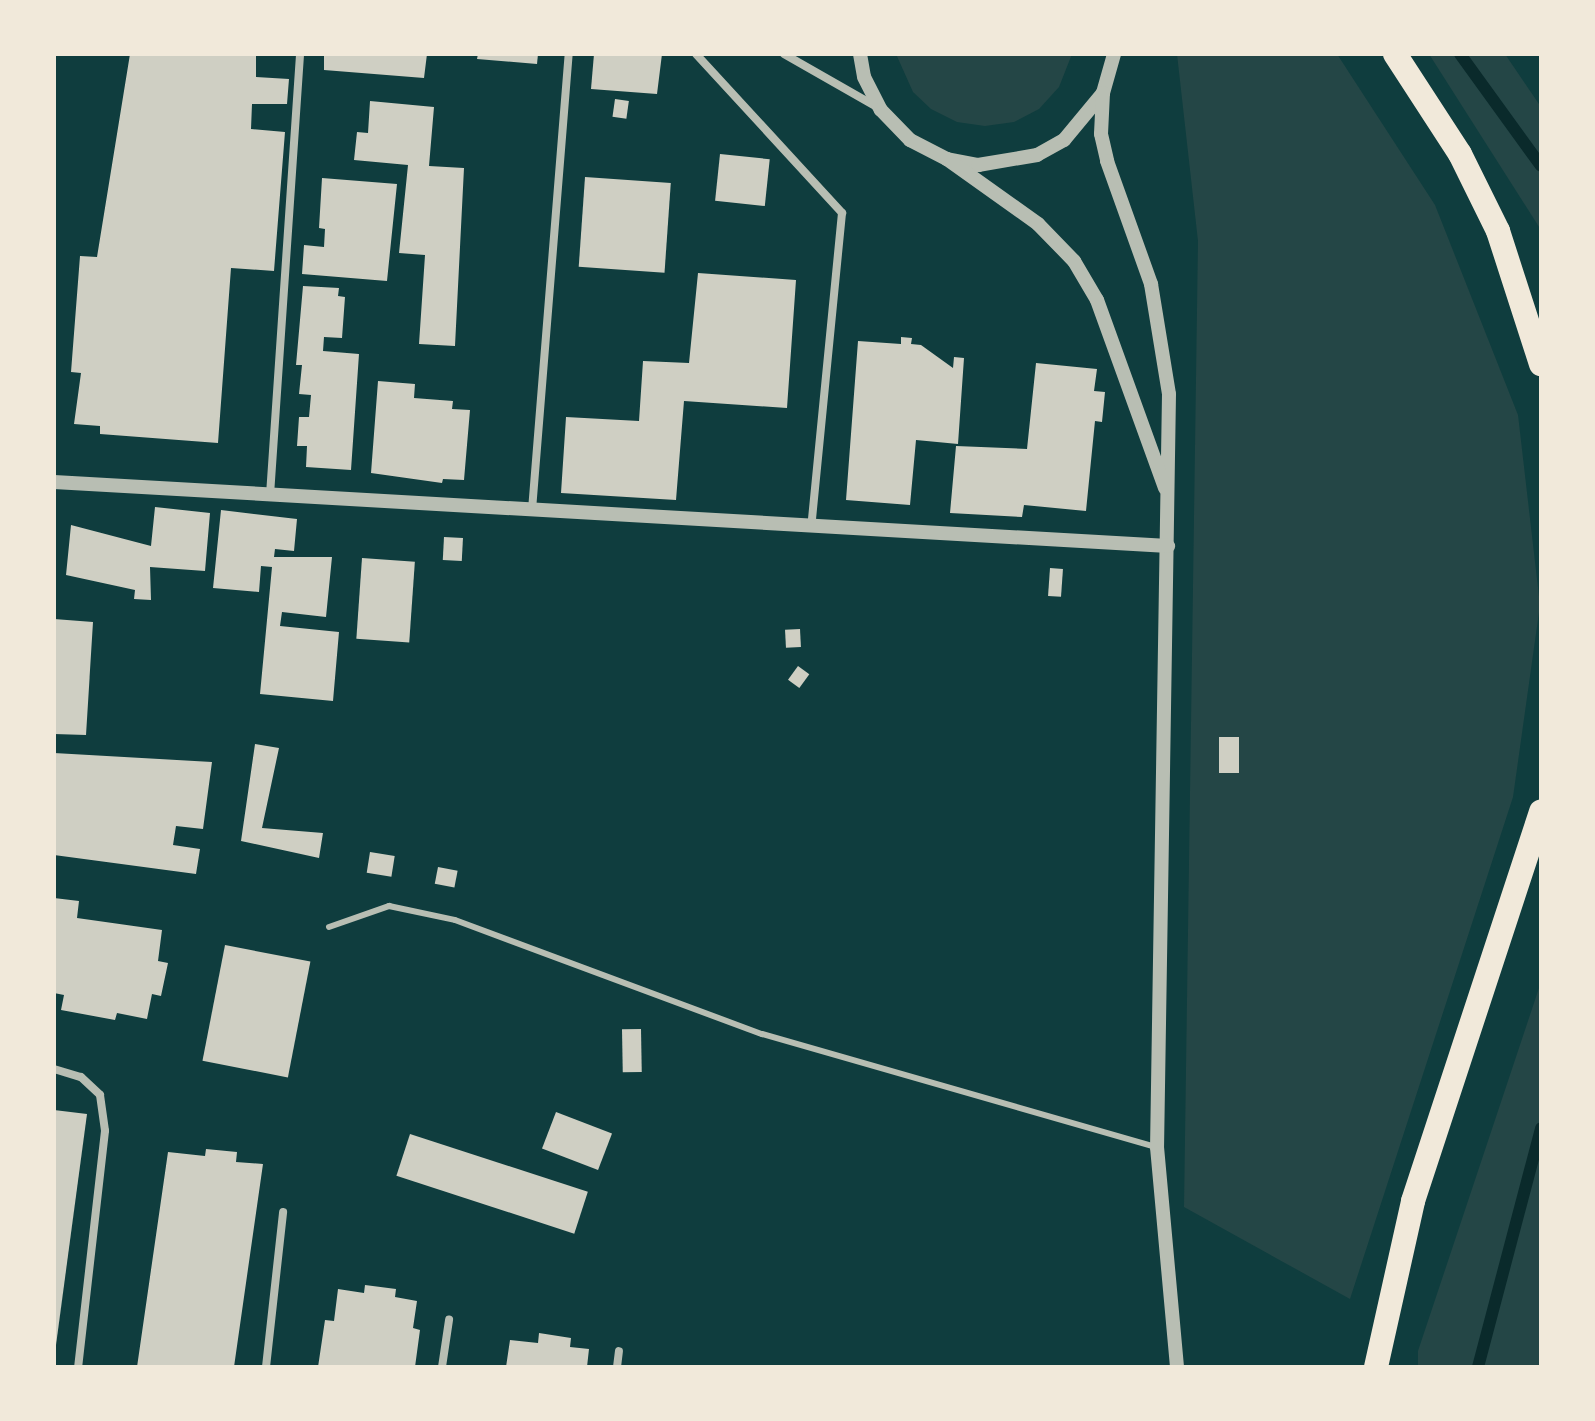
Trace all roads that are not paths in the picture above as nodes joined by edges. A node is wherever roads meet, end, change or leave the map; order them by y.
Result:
1 (300, 54) edge
2 (569, 54) edge
3 (696, 54) edge
4 (784, 54) edge
5 (860, 54) edge
6 (1114, 54) edge
7 (1395, 54) edge
8 (1103, 93) junction
9 (881, 110) junction
10 (947, 159) junction
11 (1541, 364) edge
12 (54, 482) edge
13 (270, 495) junction
14 (1169, 500) junction
15 (532, 510) junction
16 (811, 527) junction
17 (1168, 546) junction
18 (1541, 811) edge
19 (329, 927) dead end
20 (54, 1069) edge
21 (1157, 1147) junction
22 (283, 1212) dead end
23 (449, 1320) dead end
24 (619, 1351) dead end
25 (78, 1367) edge
26 (266, 1367) edge
27 (442, 1367) edge
28 (617, 1367) edge
29 (1177, 1367) edge
30 (1376, 1367) edge

1 - 13 street
2 - 15 street
3 - 16 street
4 - 9 street
5 - 9 street
6 - 8 street
7 - 11 highway
8 - 10 street
8 - 14 street
9 - 10 street
10 - 14 street
12 - 13 street
13 - 15 street
14 - 17 street
15 - 16 street
16 - 17 street
17 - 21 street
18 - 30 highway
19 - 21 lane
20 - 25 street
21 - 29 street
22 - 26 street
23 - 27 street
24 - 28 street

